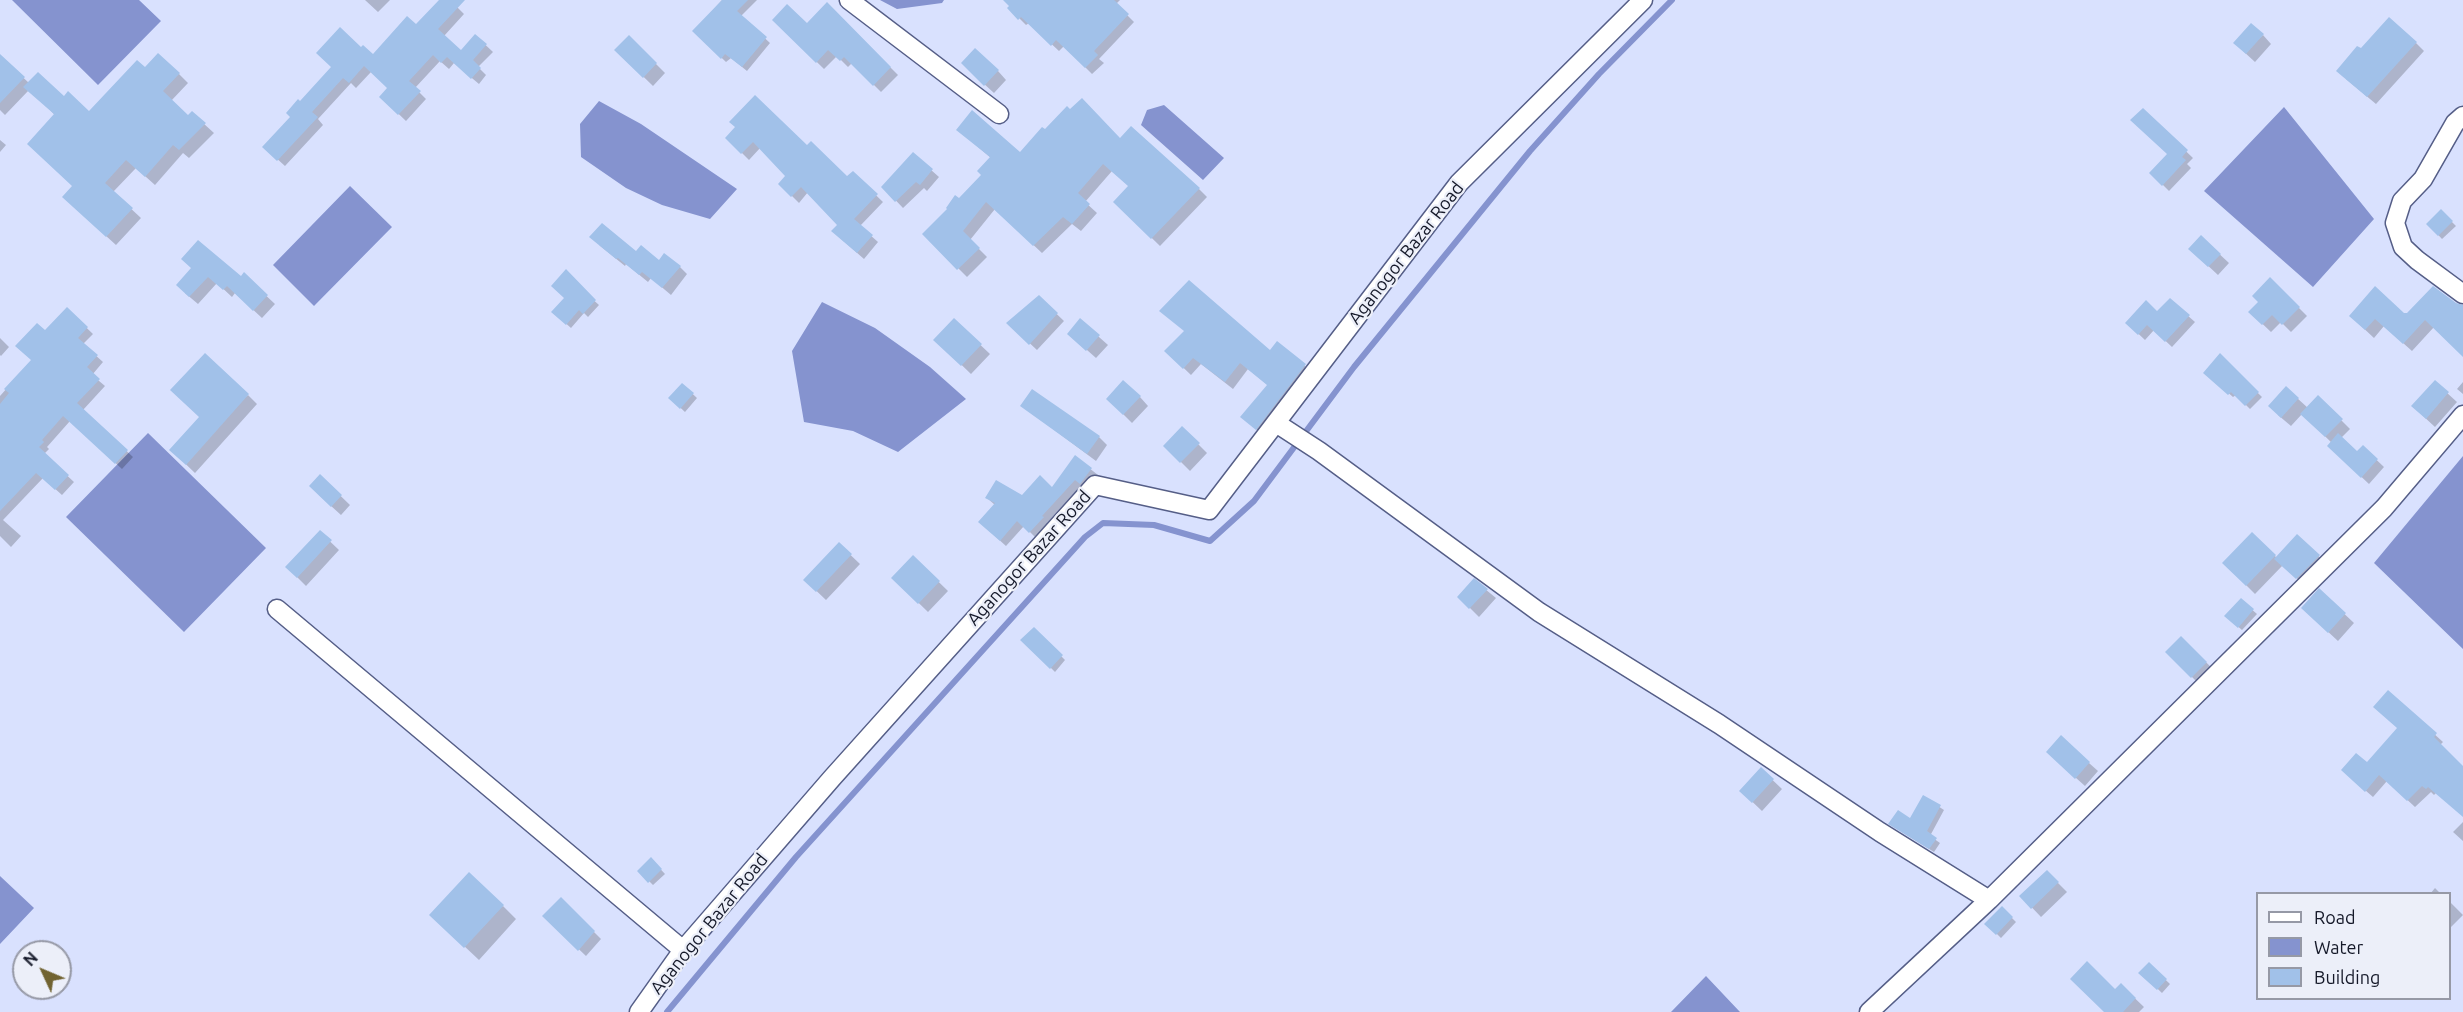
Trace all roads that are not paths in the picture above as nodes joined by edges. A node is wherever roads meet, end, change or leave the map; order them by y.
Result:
1 (849, 0) edge
2 (1643, 0) edge
3 (999, 114) dead end
4 (2463, 116) edge
5 (2463, 294) edge
6 (2463, 415) edge
7 (1283, 427) junction
8 (277, 609) dead end
9 (1989, 900) junction
10 (683, 950) junction
11 (639, 1012) edge
12 (1869, 1012) edge

1 - 3 street
2 - 7 street, Aganogor Bazar Road
4 - 5 street
6 - 9 street
7 - 9 street
7 - 10 street, Aganogor Bazar Road
8 - 10 street
9 - 12 street
10 - 11 street, Aganogor Bazar Road

